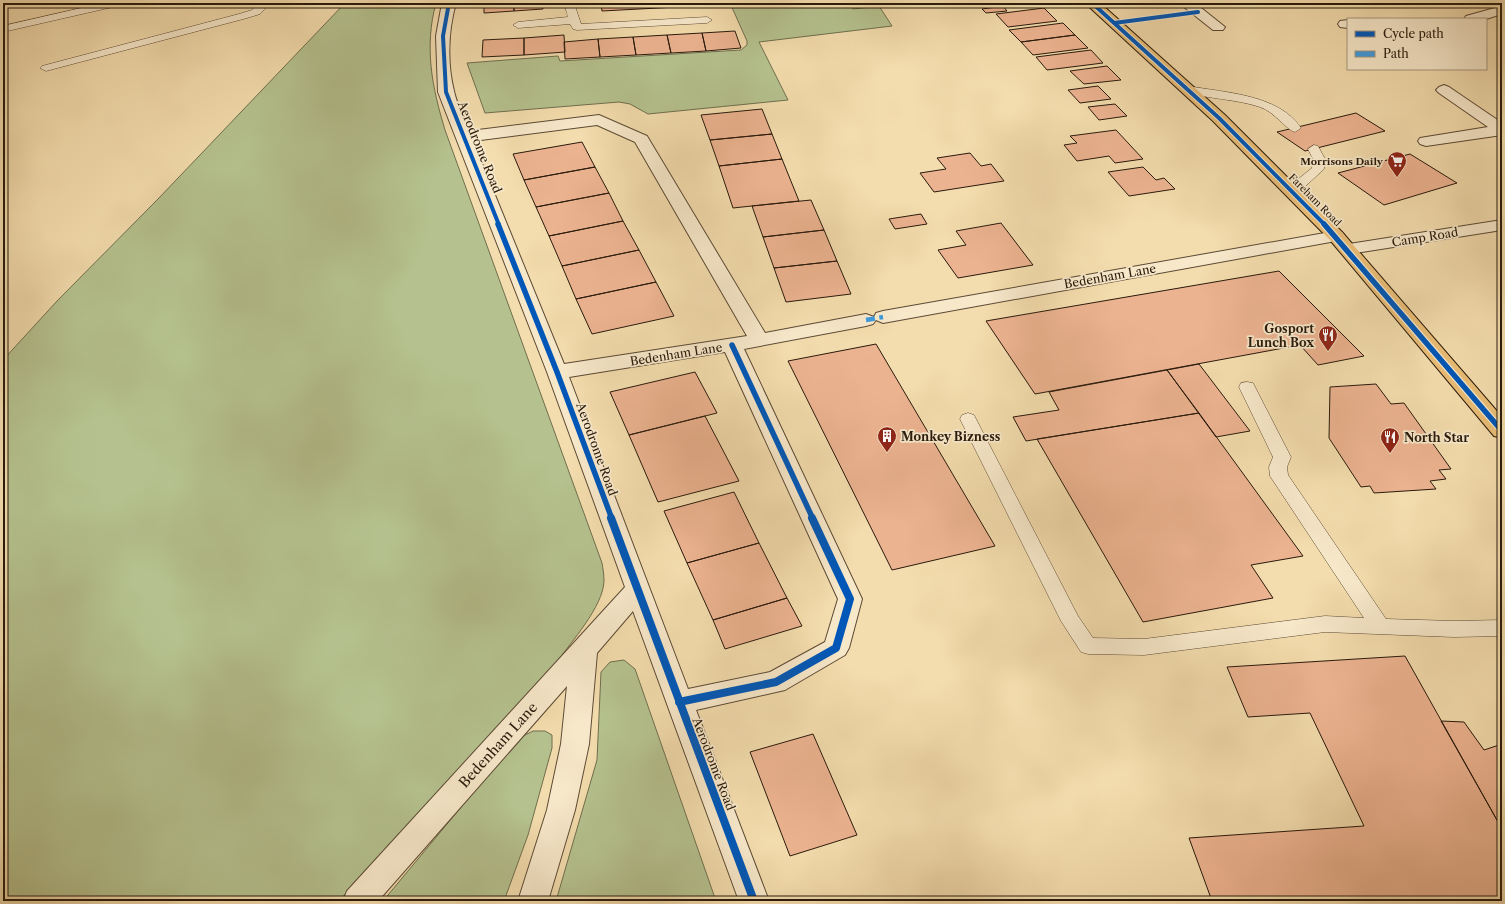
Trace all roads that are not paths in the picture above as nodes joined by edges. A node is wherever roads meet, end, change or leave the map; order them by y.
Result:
1 (118, 3) edge
2 (265, 3) edge
3 (449, 3) edge
4 (569, 3) edge
5 (1092, 3) edge
6 (1186, 3) edge
7 (1502, 10) edge
8 (1474, 18) edge
9 (574, 20) junction
10 (707, 20) dead end
11 (518, 25) dead end
12 (1218, 27) dead end
13 (3, 29) edge
14 (46, 68) dead end
15 (1188, 90) junction
16 (1444, 90) dead end
17 (1294, 128) dead end
18 (1502, 130) edge
19 (464, 137) junction
20 (1426, 140) dead end
21 (1314, 149) dead end
22 (1292, 191) junction
23 (1502, 225) edge
24 (1336, 236) junction
25 (1349, 250) junction
26 (759, 339) junction
27 (732, 345) junction
28 (557, 372) junction
29 (1247, 387) dead end
30 (968, 419) dead end
31 (1502, 431) edge
32 (637, 590) junction
33 (1380, 626) junction
34 (1502, 628) edge
35 (584, 649) junction
36 (679, 702) junction
37 (358, 901) edge
38 (533, 901) edge
39 (754, 901) edge

1 - 13 lane
2 - 14 lane
3 - 19 street, Aerodrome Road
4 - 9 lane
5 - 15 main road, Fareham Road
6 - 12 street
7 - 8 street
9 - 10 lane
9 - 11 lane
15 - 17 lane
15 - 22 main road, Fareham Road
16 - 18 street
18 - 20 street
19 - 26 street
19 - 28 street, Aerodrome Road
21 - 22 lane
22 - 24 main road, Fareham Road
23 - 25 street, Camp Road
24 - 25 main road, Fareham Road
24 - 26 street, Bedenham Lane
25 - 31 main road, Fareham Road
26 - 27 street, Bedenham Lane
27 - 28 street, Bedenham Lane
27 - 36 street
28 - 32 street, Aerodrome Road
29 - 33 lane
30 - 33 lane
32 - 35 street, Bedenham Lane
32 - 36 street, Aerodrome Road
33 - 34 lane
35 - 37 street, Bedenham Lane
35 - 38 street
36 - 39 street, Aerodrome Road

